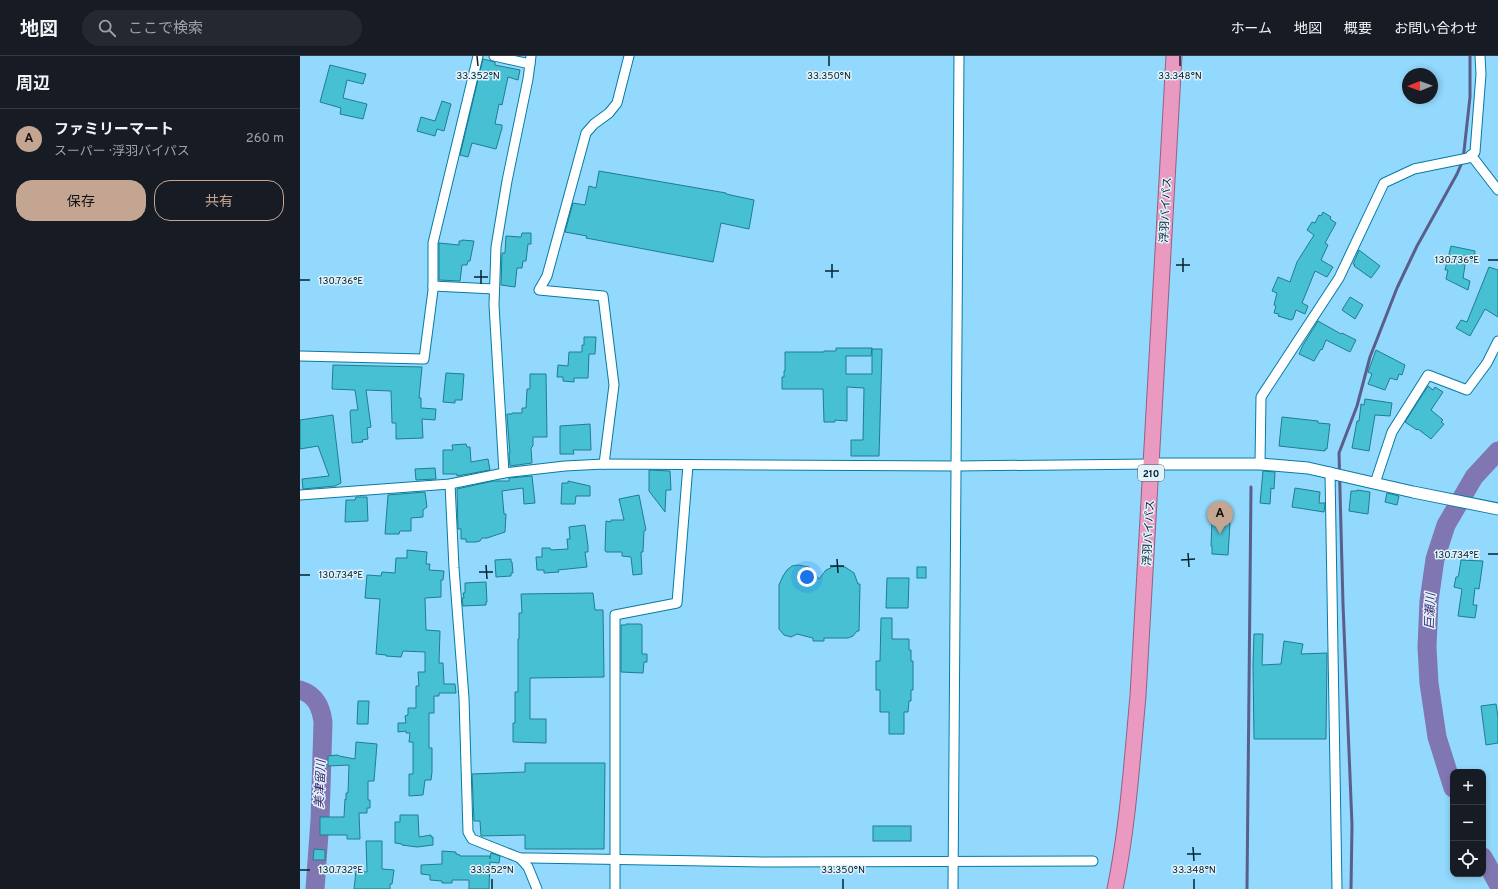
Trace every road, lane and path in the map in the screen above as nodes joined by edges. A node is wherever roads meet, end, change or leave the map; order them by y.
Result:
1 (478, 56) edge
2 (494, 56) edge
3 (629, 56) edge
4 (960, 56) edge
5 (1174, 56) edge
6 (1480, 56) edge
7 (530, 60) edge
8 (1469, 157) junction
9 (1498, 190) edge
10 (433, 286) junction
11 (494, 289) junction
12 (1498, 341) edge
13 (300, 356) edge
14 (604, 464) junction
15 (1152, 464) junction
16 (1260, 464) junction
17 (688, 465) junction
18 (956, 466) junction
19 (1330, 472) junction
20 (504, 473) junction
21 (1375, 483) junction
22 (450, 484) junction
23 (300, 495) edge
24 (1498, 509) edge
25 (520, 858) junction
26 (615, 859) junction
27 (953, 861) junction
28 (1093, 862) dead end
29 (537, 889) edge
30 (615, 889) edge
31 (953, 889) edge
32 (1115, 889) edge
33 (1337, 889) edge

1 - 10 street
2 - 7 street
3 - 14 street
4 - 18 street
5 - 15 highway, 浮羽バイパス / 210
6 - 8 street
7 - 11 street
8 - 9 street
8 - 16 street
10 - 11 street
10 - 13 street
11 - 20 street
12 - 21 street
14 - 17 street
14 - 20 street
15 - 16 street
15 - 18 street
15 - 32 highway, 浮羽バイパス / 210
16 - 19 street
17 - 18 street
17 - 26 street
18 - 27 street
19 - 21 street
19 - 33 street
20 - 22 street
21 - 24 street
22 - 23 street
22 - 25 street
25 - 26 street
25 - 29 street
26 - 27 street
26 - 30 street
27 - 28 street
27 - 31 street

